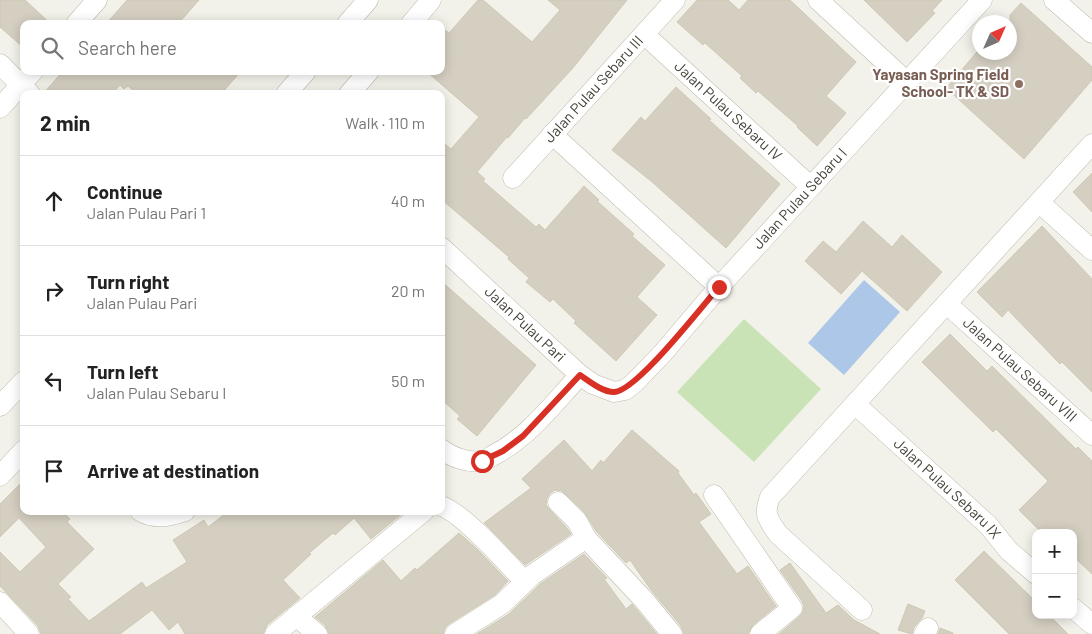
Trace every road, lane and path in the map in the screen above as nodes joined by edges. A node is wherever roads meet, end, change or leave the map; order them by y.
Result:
1 (97, 0) edge
2 (368, 0) edge
3 (431, 0) edge
4 (676, 0) edge
5 (818, 0) edge
6 (982, 0) edge
7 (1054, 0) edge
8 (80, 20) edge
9 (350, 20) edge
10 (414, 20) edge
11 (1092, 33) edge
12 (644, 34) junction
13 (0, 64) edge
14 (366, 75) edge
15 (907, 82) junction
16 (28, 83) edge
17 (20, 90) edge
18 (352, 90) edge
19 (0, 108) edge
20 (552, 134) junction
21 (1092, 144) edge
22 (513, 178) dead end
23 (811, 186) junction
24 (1040, 203) junction
25 (1092, 250) edge
26 (445, 251) edge
27 (719, 287) junction
28 (947, 304) junction
29 (576, 379) junction
30 (20, 384) edge
31 (614, 392) joint
32 (855, 404) junction
33 (0, 406) edge
34 (1092, 435) edge
35 (445, 452) edge
36 (20, 454) edge
37 (0, 476) edge
38 (714, 495) dead end
39 (558, 502) dead end
40 (445, 508) edge
41 (146, 515) edge
42 (173, 515) edge
43 (419, 515) edge
44 (586, 538) junction
45 (1032, 571) edge
46 (525, 582) junction
47 (0, 602) edge
48 (862, 610) dead end
49 (1077, 611) edge
50 (296, 616) junction
51 (1092, 624) edge
52 (29, 634) edge
53 (275, 634) edge
54 (317, 634) edge
55 (454, 634) edge
56 (672, 634) edge
57 (760, 634) edge

1 - 8 street
2 - 9 street
3 - 10 street
4 - 12 street, Jalan Pulau Sebaru III
5 - 15 street
6 - 15 street, Jalan Pulau Sebaru I
7 - 11 street
12 - 20 street, Jalan Pulau Sebaru III
12 - 23 street, Jalan Pulau Sebaru IV
13 - 16 street
14 - 18 street
15 - 23 street, Jalan Pulau Sebaru I
17 - 19 street
20 - 22 street, Jalan Pulau Sebaru III
20 - 27 street
21 - 24 street
23 - 27 street, Jalan Pulau Sebaru I
24 - 25 street
24 - 28 street
26 - 29 street, Jalan Pulau Pari
27 - 31 street, Jalan Pulau Sebaru I
28 - 32 street
28 - 34 street, Jalan Pulau Sebaru VIII
29 - 31 street, Jalan Pulau Pari
29 - 35 street
30 - 33 street
32 - 45 street, Jalan Pulau Sebaru IX
32 - 48 street
36 - 37 street
38 - 57 street
39 - 44 street
40 - 46 street
41 - 42 street
43 - 50 street
44 - 46 street
44 - 56 street
46 - 55 street
47 - 52 street
49 - 51 street
50 - 53 street
50 - 54 street

